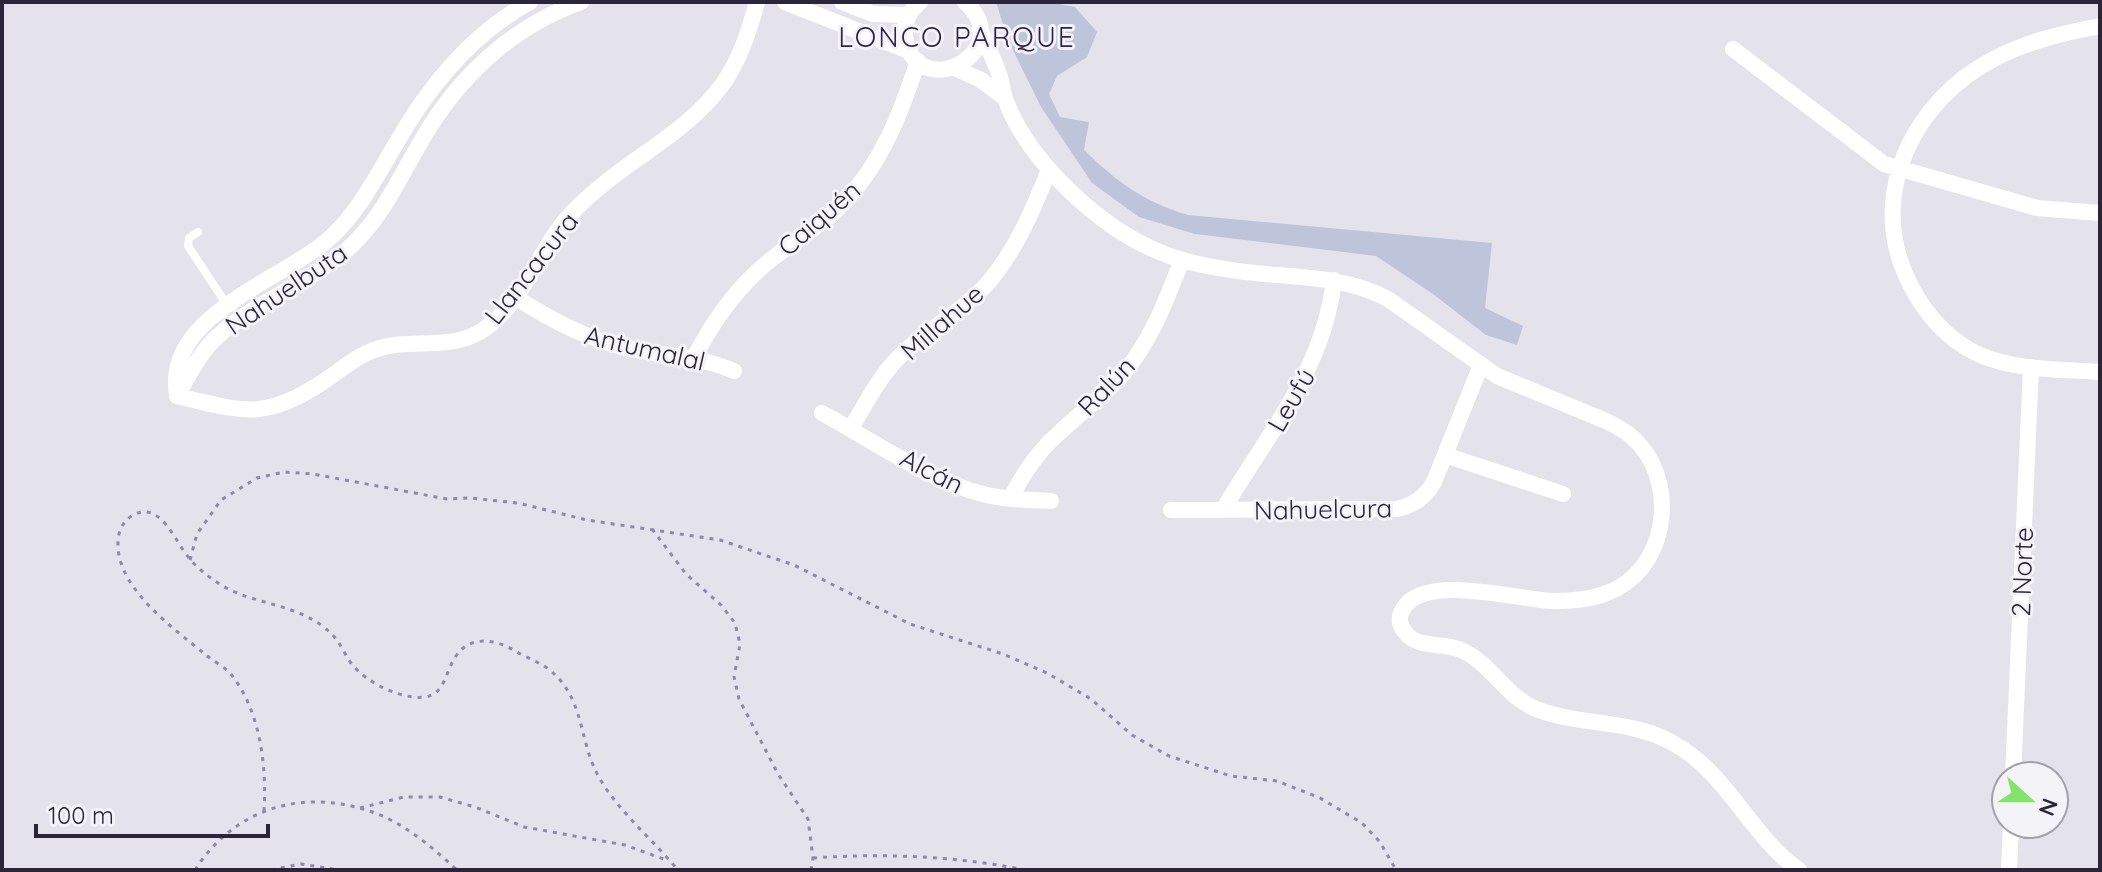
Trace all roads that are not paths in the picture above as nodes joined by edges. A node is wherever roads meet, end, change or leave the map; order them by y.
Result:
1 (530, 2) edge
2 (757, 2) edge
3 (785, 2) edge
4 (842, 2) edge
5 (920, 2) edge
6 (965, 2) edge
7 (575, 3) edge
8 (908, 15) junction
9 (2100, 26) edge
10 (980, 29) junction
11 (1733, 49) dead end
12 (914, 56) junction
13 (955, 68) junction
14 (1005, 98) junction
15 (1899, 169) junction
16 (1049, 170) junction
17 (2100, 213) edge
18 (198, 232) dead end
19 (1182, 260) junction
20 (1334, 280) junction
21 (515, 297) junction
22 (227, 306) junction
23 (694, 358) junction
24 (1481, 365) junction
25 (2031, 367) junction
26 (734, 371) dead end
27 (2100, 372) edge
28 (177, 396) junction
29 (822, 413) dead end
30 (851, 428) junction
31 (1445, 455) junction
32 (1563, 494) dead end
33 (1010, 499) junction
34 (1051, 501) dead end
35 (1171, 510) dead end
36 (1223, 510) junction
37 (2014, 760) edge
38 (2010, 840) edge
39 (1799, 870) edge
40 (2009, 870) edge

1 - 22 street, Nahuelbuta
2 - 21 street, Llancacura
3 - 12 street
4 - 8 street
5 - 8 street
6 - 10 street
7 - 28 street, Nahuelbuta
8 - 12 street
9 - 15 street
10 - 13 street
10 - 14 street
11 - 15 street
12 - 13 street
12 - 23 street, Caiquén
13 - 14 street
14 - 16 street
15 - 17 street
15 - 25 street
16 - 19 street
16 - 30 street, Millahue
18 - 22 lane
19 - 20 street
19 - 33 street, Ralún
20 - 24 street
20 - 36 street, Leufú
21 - 23 street, Antumalal
21 - 28 street, Llancacura
22 - 28 street, Nahuelbuta
23 - 26 street, Antumalal
24 - 31 street, Nahuelcura
24 - 39 street
25 - 27 street
25 - 37 street, 2 Norte
29 - 30 street, Alcán
30 - 33 street, Alcán
31 - 32 street
31 - 36 street, Nahuelcura
33 - 34 street, Alcán
35 - 36 street, Nahuelcura
38 - 40 street

